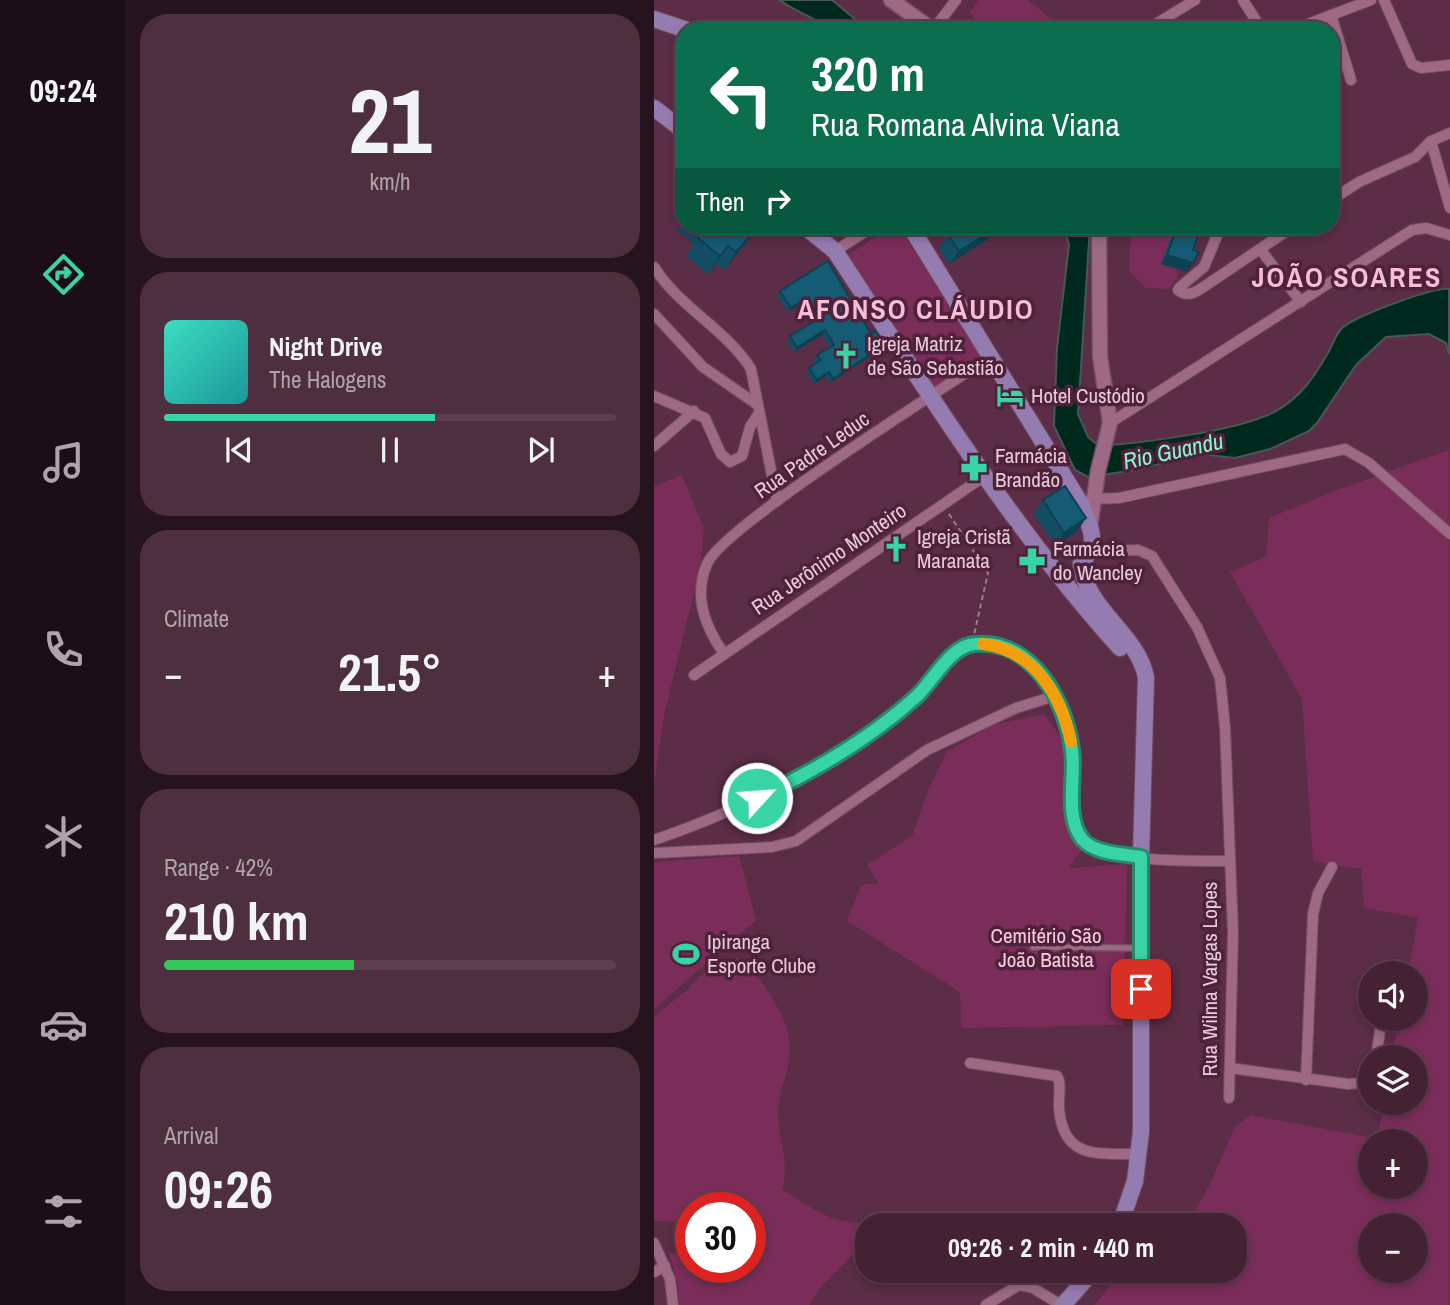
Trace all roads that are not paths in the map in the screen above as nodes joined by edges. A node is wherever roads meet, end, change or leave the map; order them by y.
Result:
1 (891, 0) edge
2 (956, 0) edge
3 (1195, 0) edge
4 (1243, 0) edge
5 (1371, 0) edge
6 (1384, 0) edge
7 (1331, 15) junction
8 (654, 19) edge
9 (920, 21) edge
10 (940, 21) edge
11 (1161, 21) edge
12 (1256, 21) edge
13 (1315, 21) edge
14 (1333, 21) edge
15 (675, 26) edge
16 (1340, 44) edge
17 (1450, 65) edge
18 (1351, 80) dead end
19 (654, 108) edge
20 (675, 124) edge
21 (1450, 134) edge
22 (1432, 141) junction
23 (1340, 194) edge
24 (1450, 208) edge
25 (814, 235) edge
26 (860, 235) edge
27 (916, 235) edge
28 (1099, 235) edge
29 (1217, 235) edge
30 (1281, 235) edge
31 (1450, 235) edge
32 (1260, 249) junction
33 (834, 251) junction
34 (654, 267) edge
35 (1301, 302) junction
36 (654, 314) edge
37 (990, 356) junction
38 (654, 396) edge
39 (931, 397) junction
40 (759, 409) junction
41 (694, 411) junction
42 (1110, 423) junction
43 (654, 446) edge
44 (986, 475) junction
45 (1084, 500) junction
46 (777, 501) junction
47 (1450, 534) edge
48 (1092, 551) junction
49 (1045, 557) junction
50 (1081, 564) junction
51 (724, 653) junction
52 (694, 676) dead end
53 (1146, 677) junction
54 (1055, 696) junction
55 (654, 840) edge
56 (654, 853) edge
57 (1141, 857) junction
58 (1228, 860) junction
59 (1332, 867) dead end
60 (1033, 947) dead end
61 (1141, 948) junction
62 (970, 1063) dead end
63 (1230, 1068) junction
64 (1306, 1080) junction
65 (1358, 1083) edge
66 (1229, 1098) dead end
67 (1139, 1154) junction
68 (1124, 1213) edge
69 (654, 1243) edge
70 (665, 1266) junction
71 (654, 1272) edge
72 (1082, 1283) edge
73 (673, 1305) edge
74 (986, 1305) edge
75 (1062, 1305) edge

1 - 9 street
2 - 10 street
3 - 11 street
4 - 12 street
5 - 7 street
6 - 17 street
7 - 13 street
7 - 14 street
8 - 15 main road
16 - 18 street
19 - 20 main road
21 - 22 street
22 - 23 street
22 - 24 street
25 - 33 main road
26 - 33 street
27 - 37 main road
28 - 42 street
29 - 32 street
30 - 32 street
31 - 35 street
32 - 35 street
33 - 39 main road
34 - 40 street
35 - 42 street
36 - 40 street
37 - 39 street, Rua Padre Leduc
37 - 45 main road
38 - 41 street
39 - 44 main road
39 - 46 street, Rua Padre Leduc
40 - 41 street
40 - 46 street
41 - 43 street
42 - 45 street
44 - 49 main road
44 - 51 street, Rua Jerônimo Monteiro
45 - 47 street
45 - 48 main road
46 - 51 street, Rua Padre Leduc
48 - 50 main road
48 - 58 street, Rua Wilma Vargas Lopes
49 - 50 main road
49 - 53 main road
50 - 53 main road
51 - 52 street, Rua Jerônimo Monteiro
53 - 57 main road
54 - 55 street
54 - 56 street
54 - 57 street
57 - 58 street
57 - 61 main road
58 - 63 street, Rua Wilma Vargas Lopes
59 - 64 street
60 - 61 lane
61 - 67 main road
62 - 67 street
63 - 64 street
63 - 66 street, Rua Wilma Vargas Lopes
64 - 65 street
67 - 68 main road
69 - 70 street
70 - 71 street
70 - 73 street
72 - 75 main road
74 - 75 street

